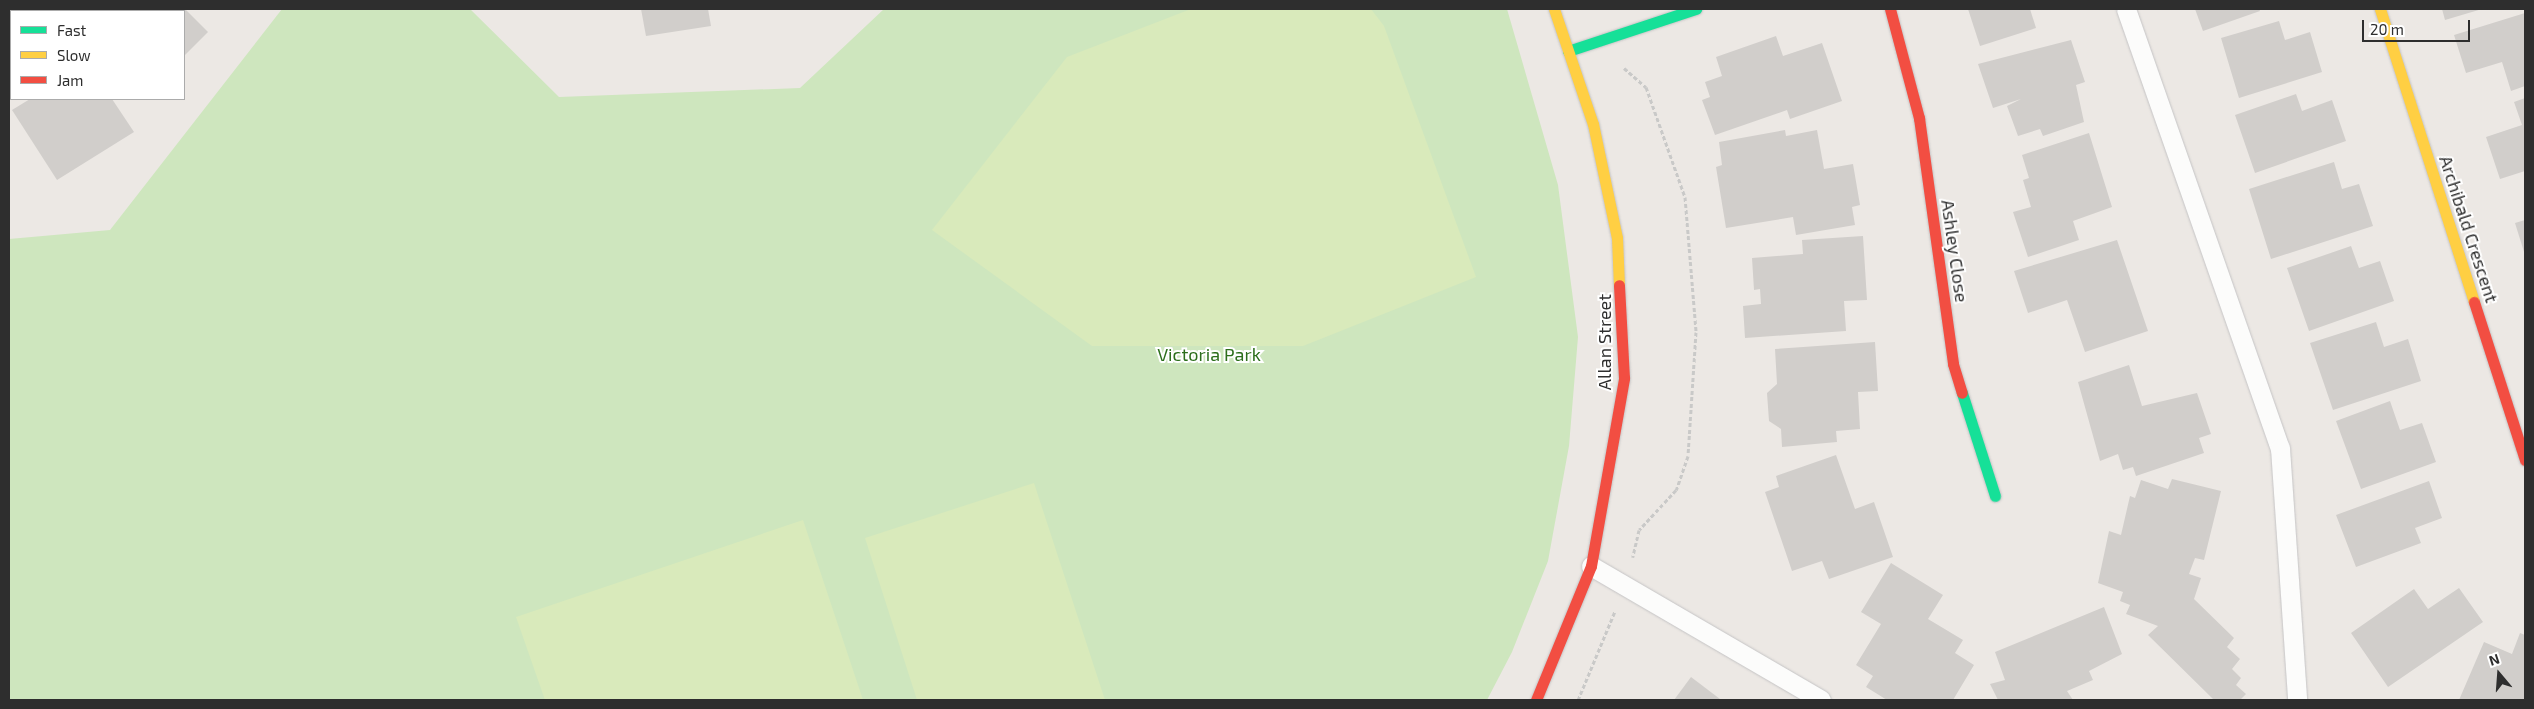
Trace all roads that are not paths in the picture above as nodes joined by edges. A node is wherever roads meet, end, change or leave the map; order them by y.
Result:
1 (1554, 9) edge
2 (1696, 9) edge
3 (1890, 9) edge
4 (2126, 9) edge
5 (2380, 9) edge
6 (1568, 51) junction
7 (2525, 460) edge
8 (1995, 496) dead end
9 (1590, 566) junction
10 (1536, 700) edge
11 (1821, 700) edge
12 (2297, 700) edge

1 - 6 street, Allan Street
2 - 6 street
3 - 8 street, Ashley Close
4 - 12 lane
5 - 7 street, Archibald Crescent
6 - 9 street, Allan Street
9 - 10 street, Allan Street
9 - 11 lane

